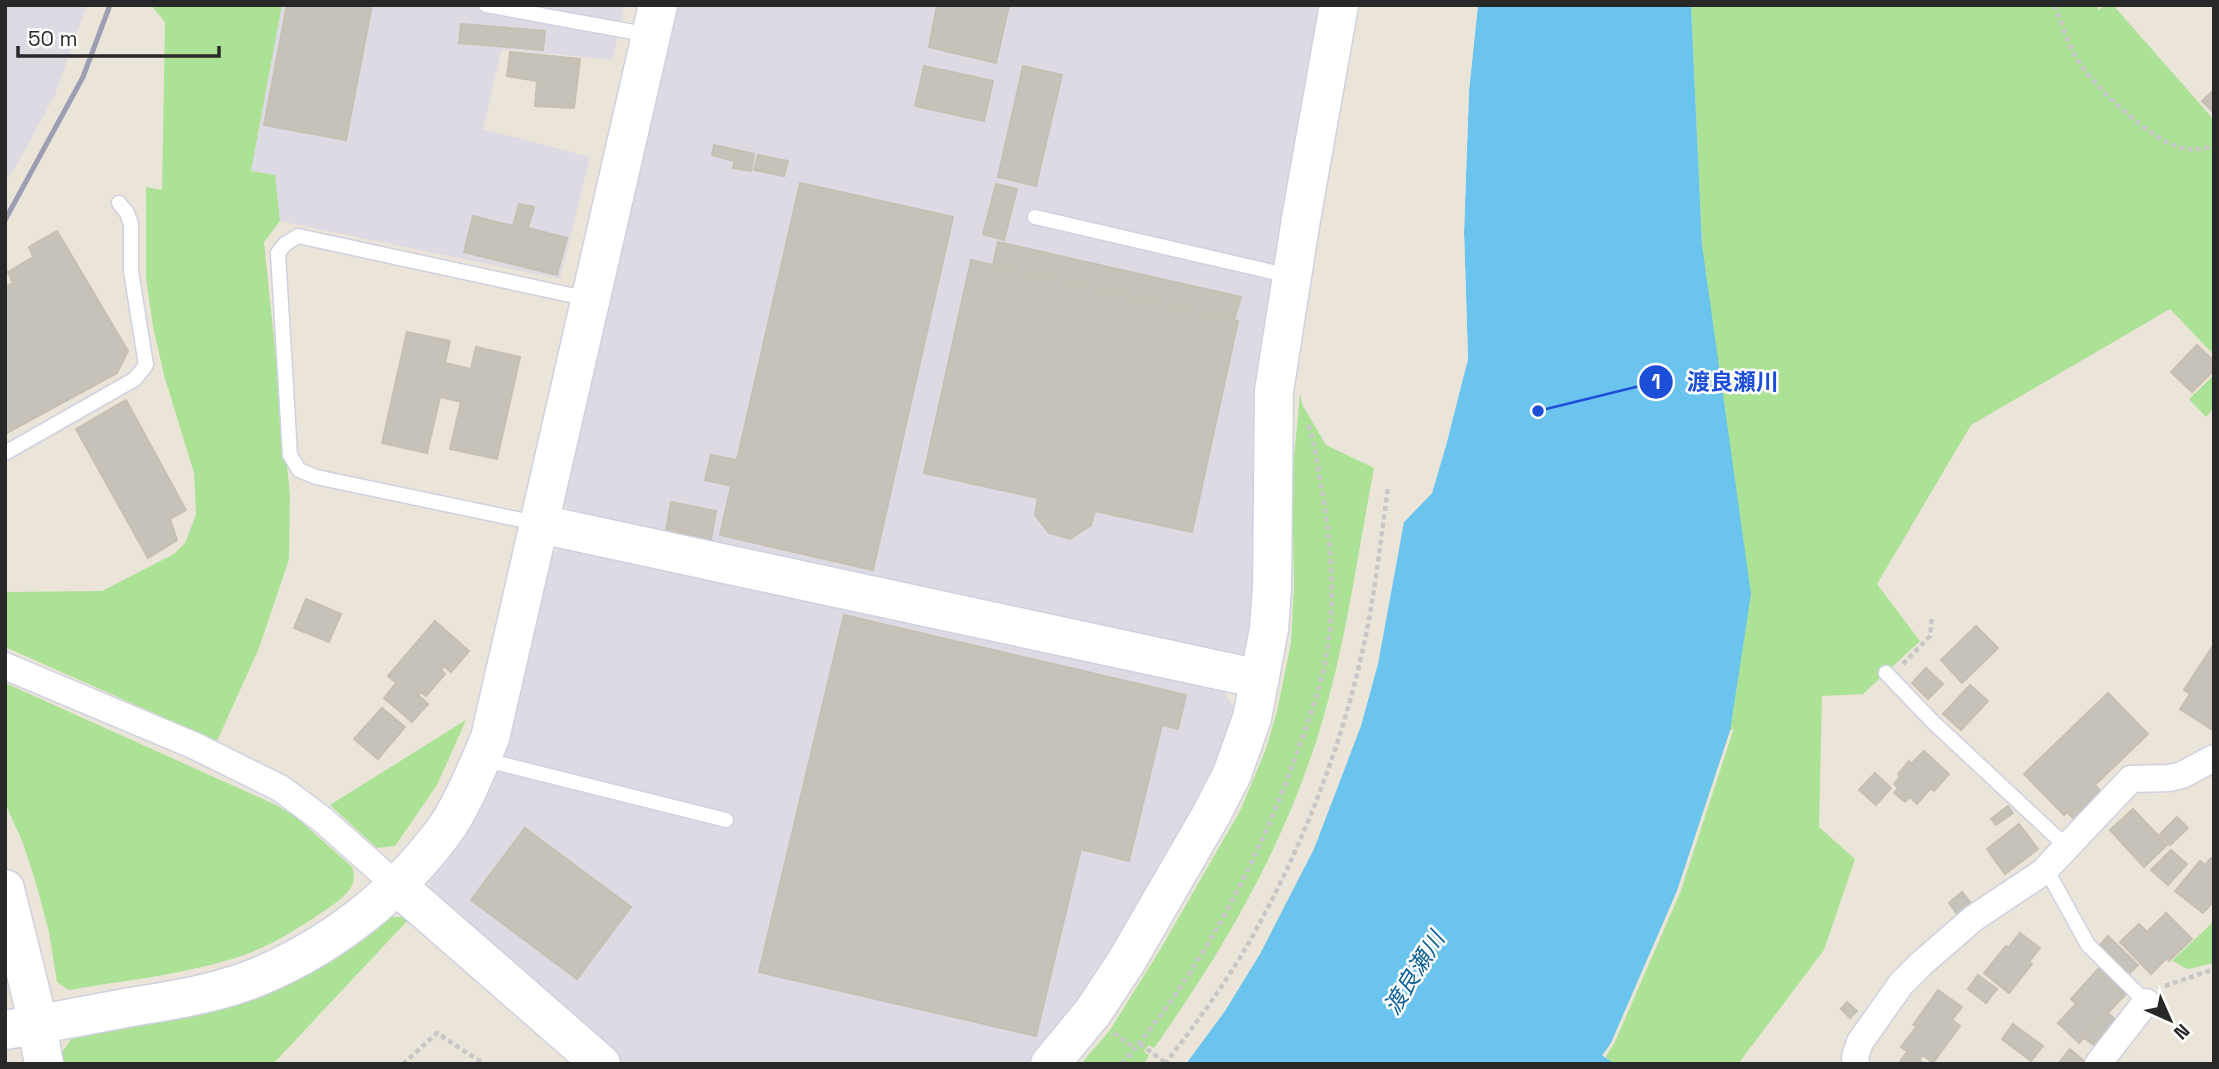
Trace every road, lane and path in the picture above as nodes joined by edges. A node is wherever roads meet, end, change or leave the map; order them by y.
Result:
1 (486, 5) edge
2 (1339, 5) edge
3 (2054, 5) edge
4 (654, 20) edge
5 (2214, 146) edge
6 (119, 203) dead end
7 (1035, 217) dead end
8 (1292, 276) junction
9 (591, 299) junction
10 (5, 453) edge
11 (1388, 487) dead end
12 (540, 524) junction
13 (1931, 617) dead end
14 (5, 666) edge
15 (1888, 675) joint
16 (1260, 679) junction
17 (2214, 758) edge
18 (481, 759) junction
19 (726, 820) dead end
20 (2068, 848) junction
21 (2043, 872) junction
22 (396, 885) junction
23 (5, 889) edge
24 (2214, 969) edge
25 (2147, 1002) junction
26 (22, 1027) edge
27 (1110, 1030) dead end
28 (1140, 1044) dead end
29 (1135, 1049) dead end
30 (1165, 1063) edge
31 (44, 1064) edge
32 (403, 1064) edge
33 (484, 1064) edge
34 (601, 1064) edge
35 (1050, 1064) edge
36 (1856, 1064) edge
37 (2098, 1064) edge

1 - 4 lane
2 - 8 street
3 - 5 path
4 - 9 street
6 - 10 lane
7 - 8 lane
8 - 16 street
9 - 12 street
9 - 12 lane
11 - 30 path
12 - 16 street
12 - 18 street
13 - 15 path
14 - 22 street
15 - 20 lane
16 - 35 street
17 - 20 street
18 - 19 lane
18 - 22 street
20 - 21 street
21 - 25 lane
21 - 36 street
22 - 26 street
22 - 34 street
23 - 26 street
24 - 25 path
25 - 37 street
26 - 31 street
27 - 29 path
28 - 30 path
32 - 33 path

